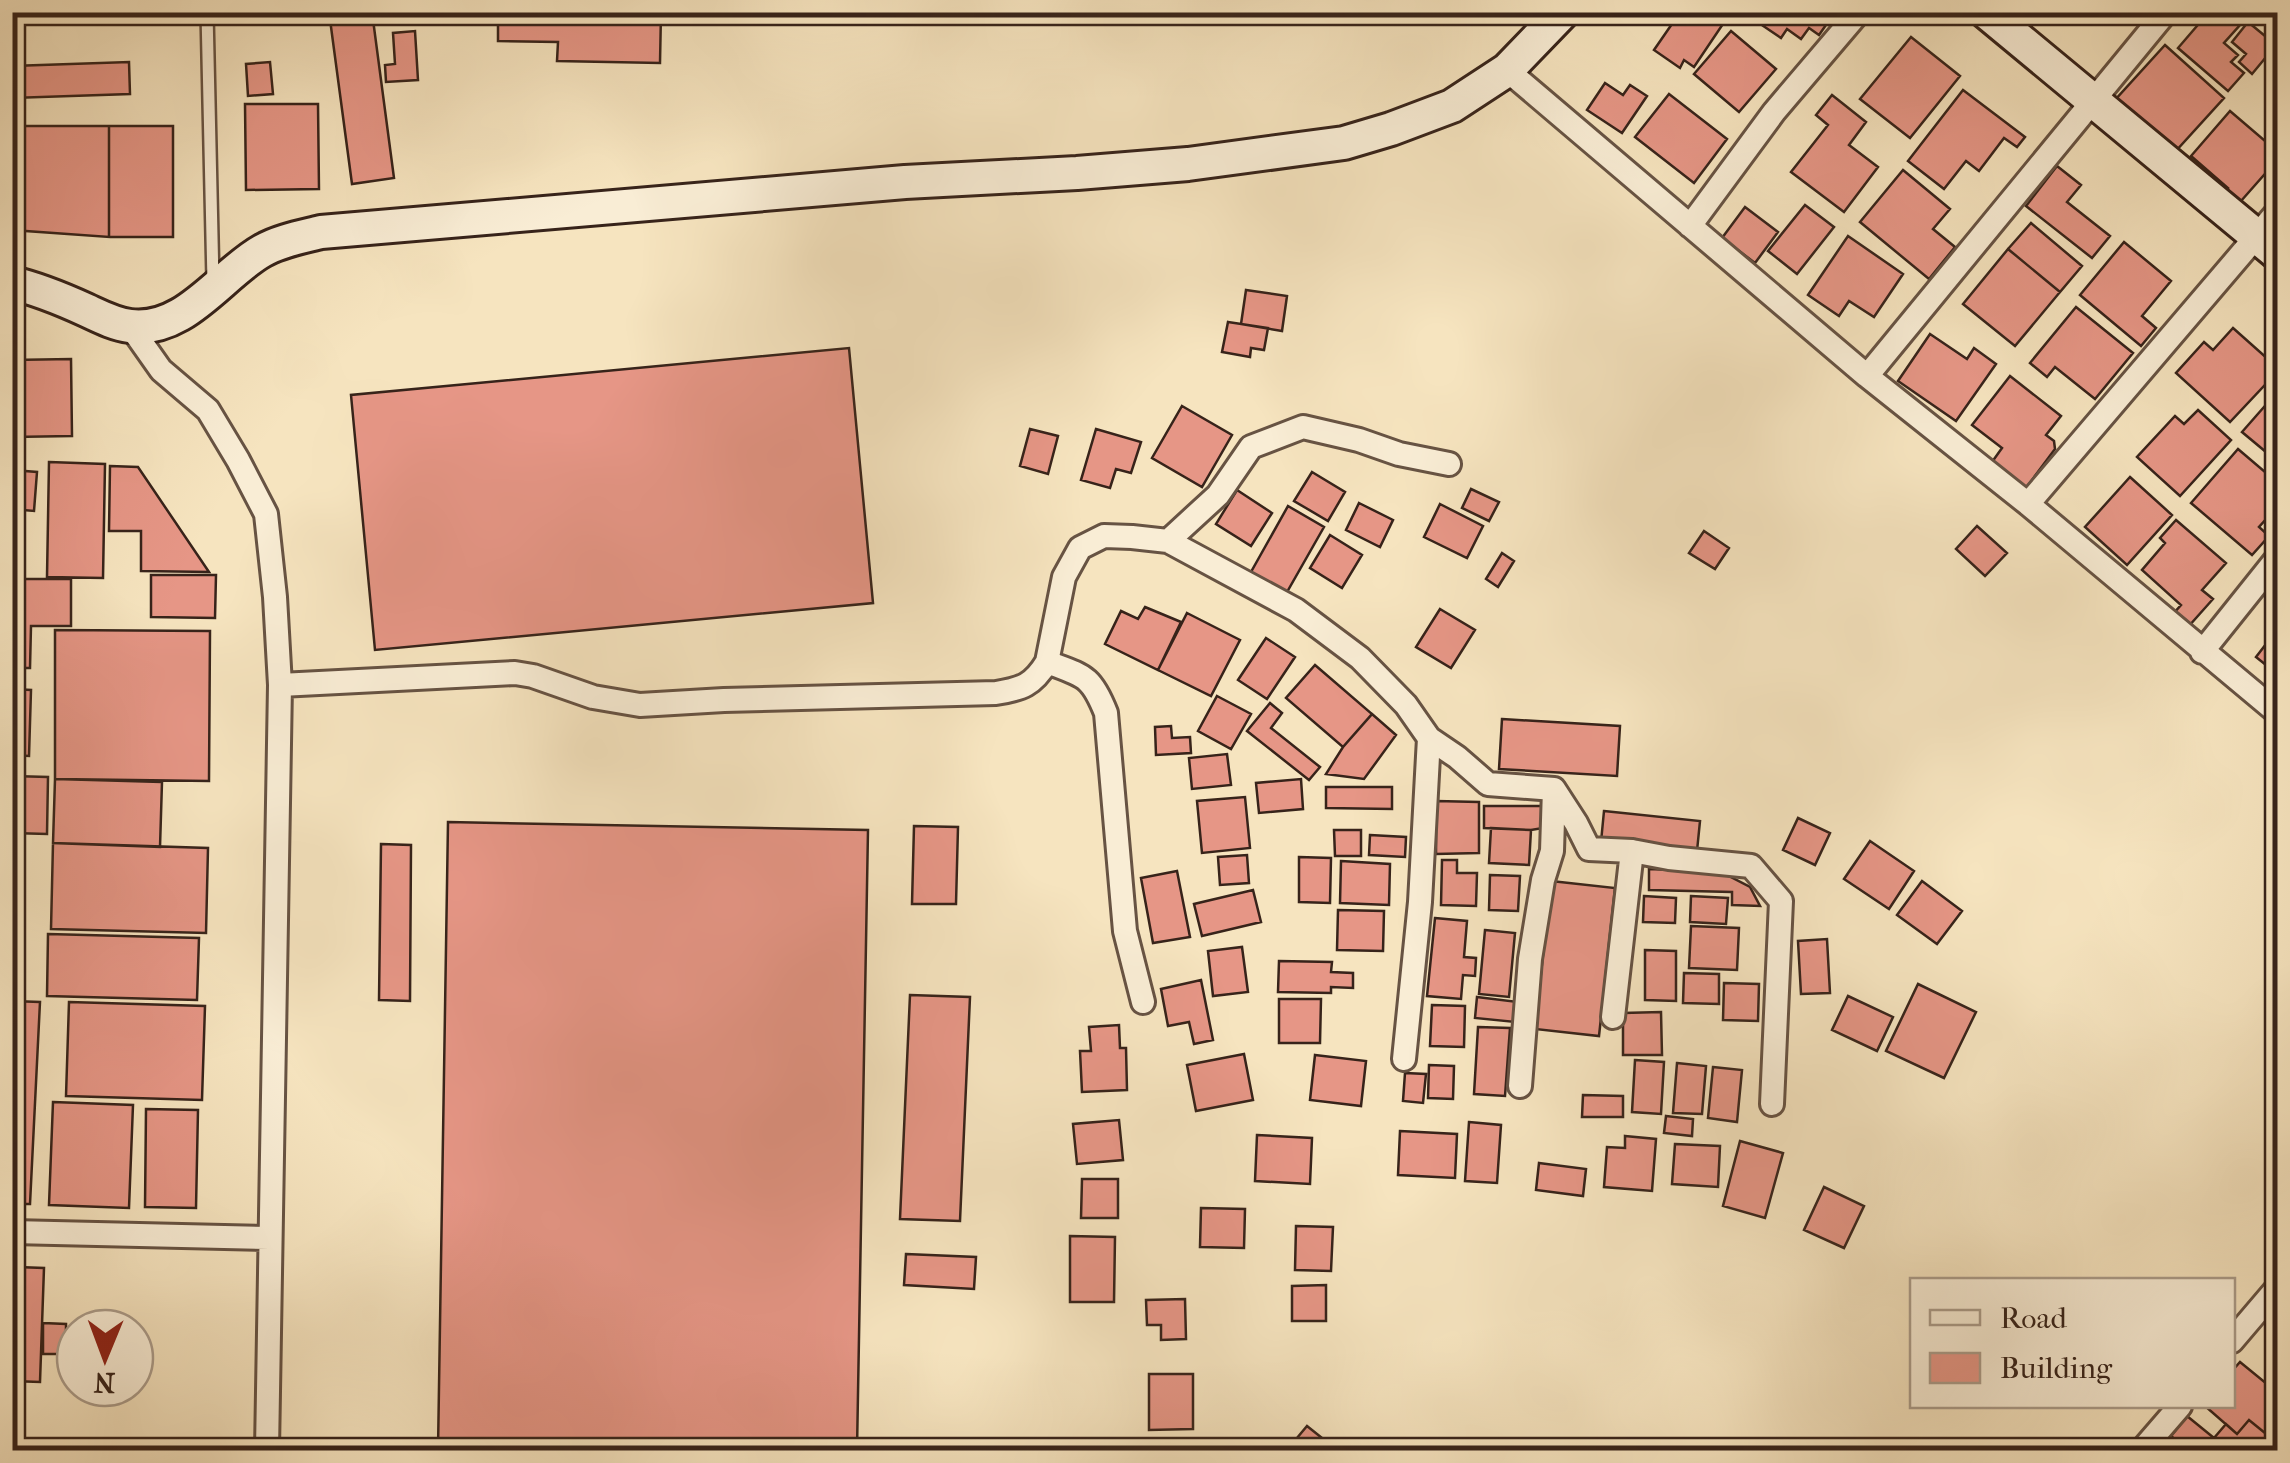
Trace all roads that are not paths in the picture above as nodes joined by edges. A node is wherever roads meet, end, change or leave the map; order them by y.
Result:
1 (207, 12) edge
2 (1563, 12) edge
3 (1858, 12) edge
4 (1986, 12) edge
5 (2166, 12) edge
6 (1507, 70) junction
7 (2092, 100) junction
8 (2278, 210) edge
9 (1690, 226) junction
10 (2267, 245) edge
11 (12, 284) edge
12 (214, 291) junction
13 (130, 326) junction
14 (1867, 376) junction
15 (1450, 464) dead end
16 (2028, 504) junction
17 (1168, 541) junction
18 (2278, 558) edge
19 (2202, 652) junction
20 (1047, 662) junction
21 (280, 685) junction
22 (2278, 714) edge
23 (1429, 738) junction
24 (1554, 790) junction
25 (1632, 851) junction
26 (1143, 1002) dead end
27 (1613, 1017) dead end
28 (1404, 1059) dead end
29 (1520, 1086) dead end
30 (1772, 1104) dead end
31 (12, 1232) edge
32 (269, 1238) junction
33 (2278, 1286) edge
34 (2235, 1337) edge
35 (2178, 1408) edge
36 (267, 1450) edge
37 (2142, 1450) edge

1 - 12 lane
2 - 6 street
3 - 9 street
4 - 7 street
5 - 7 street
6 - 9 street
6 - 12 street
7 - 10 street
7 - 14 street
8 - 10 street
9 - 14 street
10 - 16 street
11 - 13 street
12 - 13 street
13 - 21 street
14 - 16 street
15 - 17 street
16 - 19 street
17 - 20 street
17 - 23 street
18 - 19 street
19 - 22 street
20 - 21 street
20 - 26 street
21 - 32 street
23 - 24 street
23 - 28 street
24 - 25 street
24 - 29 street
25 - 27 street
25 - 30 street
31 - 32 street
32 - 36 street
33 - 34 street
35 - 37 street

